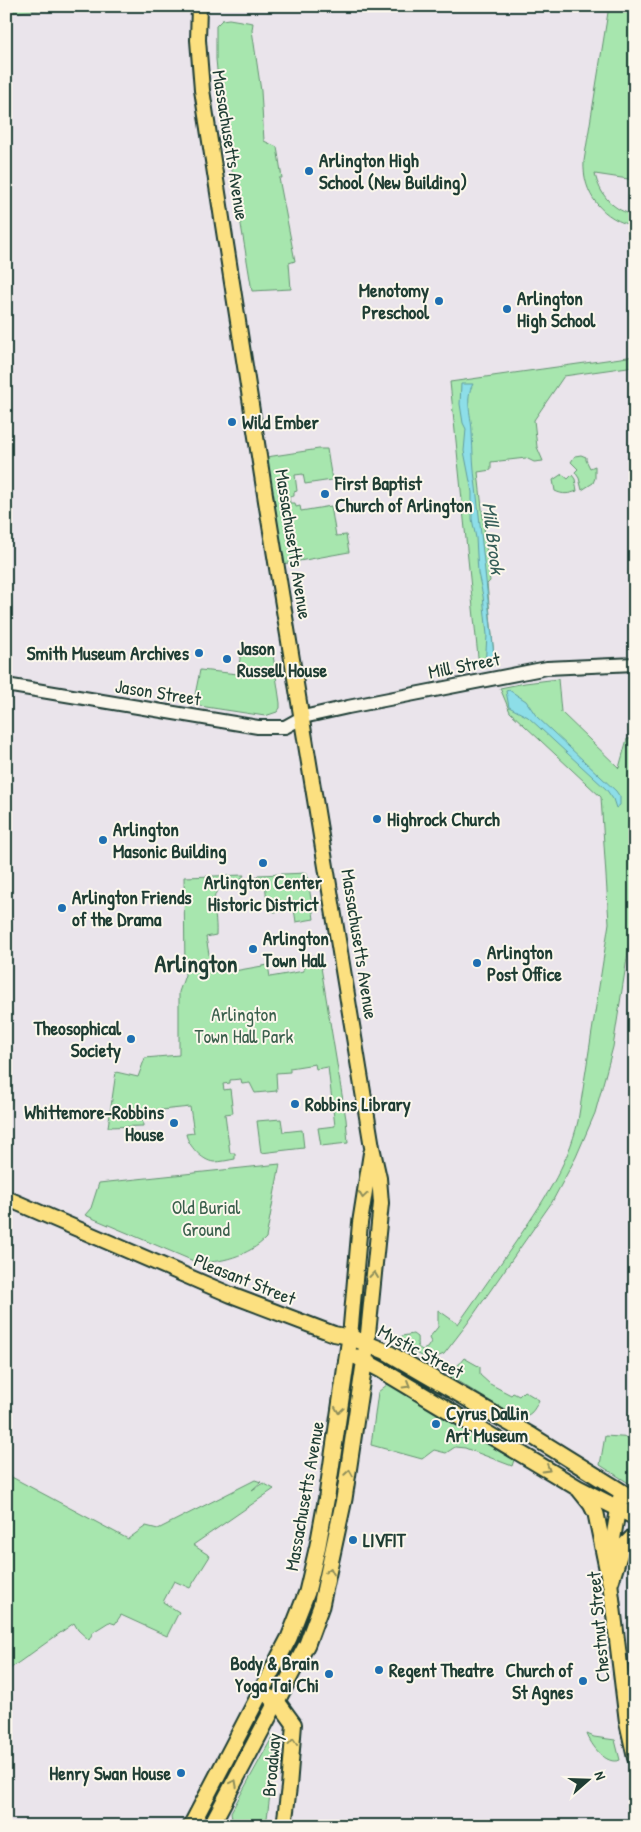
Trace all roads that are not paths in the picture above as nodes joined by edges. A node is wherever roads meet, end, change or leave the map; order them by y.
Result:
1 (200, 6) edge
2 (635, 664) edge
3 (6, 685) edge
4 (303, 717) junction
5 (372, 1147) junction
6 (6, 1198) edge
7 (334, 1334) joint
8 (367, 1344) junction
9 (348, 1345) junction
10 (365, 1361) junction
11 (532, 1436) junction
12 (526, 1456) junction
13 (578, 1488) junction
14 (628, 1496) edge
15 (618, 1509) junction
16 (635, 1517) edge
17 (635, 1535) edge
18 (610, 1582) junction
19 (261, 1692) junction
20 (278, 1702) junction
21 (635, 1758) edge
22 (191, 1826) edge
23 (211, 1826) edge
24 (284, 1826) edge

1 - 4 main road, Massachusetts Avenue
2 - 4 main road, Mill Street
3 - 4 main road, Jason Street
4 - 5 main road, Massachusetts Avenue
8 -> 5 main road, Massachusetts Avenue
5 -> 9 main road, Massachusetts Avenue
6 - 7 main road, Pleasant Street
7 - 9 main road, Mystic Street
8 - 9 highway, Mystic Street
8 - 10 highway, Massachusetts Avenue
8 - 11 highway, Mystic Street
9 - 10 highway, Mystic Street
9 -> 19 highway, Massachusetts Avenue
10 -> 12 highway, Mystic Street
20 -> 10 highway, Massachusetts Avenue
11 - 12 highway
11 - 14 highway, Mystic Street
12 -> 13 highway, Mystic Street
13 - 15 highway, Mystic Street
13 - 18 highway
14 - 15 main road, Chestnut Street
15 - 16 highway, Mystic Street
15 - 18 main road, Chestnut Street
17 - 18 highway
18 - 21 main road, Chestnut Street
19 - 20 main road, Broadway
19 - 22 highway, Massachusetts Avenue
23 -> 20 highway, Massachusetts Avenue
24 -> 20 main road, Broadway

